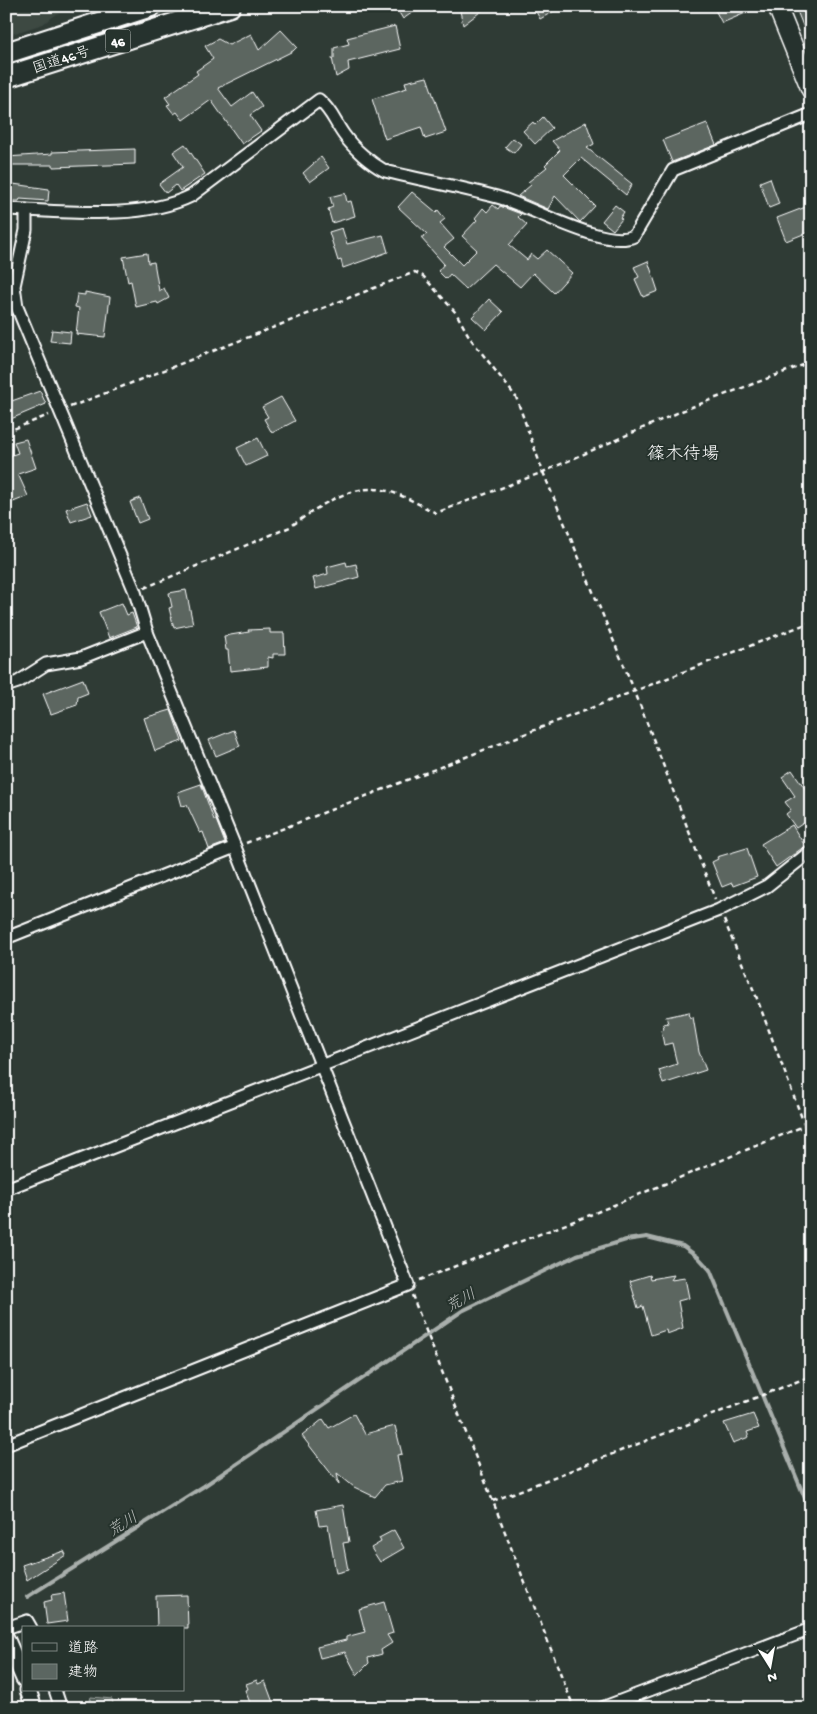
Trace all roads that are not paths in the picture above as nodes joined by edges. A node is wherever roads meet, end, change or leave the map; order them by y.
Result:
1 (151, 6) edge
2 (230, 6) edge
3 (777, 6) edge
4 (6, 53) edge
5 (6, 77) edge
6 (811, 90) edge
7 (811, 114) edge
8 (6, 210) edge
9 (26, 210) junction
10 (147, 632) junction
11 (6, 686) edge
12 (235, 847) junction
13 (811, 851) edge
14 (6, 938) edge
15 (321, 1066) junction
16 (6, 1189) edge
17 (6, 1445) edge
18 (30, 1626) edge
19 (6, 1628) edge
20 (811, 1629) edge
21 (6, 1638) edge
22 (22, 1675) edge
23 (29, 1692) edge
24 (56, 1692) edge
25 (34, 1708) edge
26 (61, 1708) edge
27 (602, 1708) edge

1 - 4 highway, 国道46号 / 46
2 - 5 highway, 国道46号 / 46
3 - 6 main road
7 - 9 street
8 - 9 street
9 - 10 street
10 - 11 street
10 - 12 street
12 - 14 street
12 - 15 street
13 - 15 street
15 - 16 street
15 - 17 street
18 - 19 street
20 - 27 street
21 - 22 street
23 - 25 street
24 - 26 street

